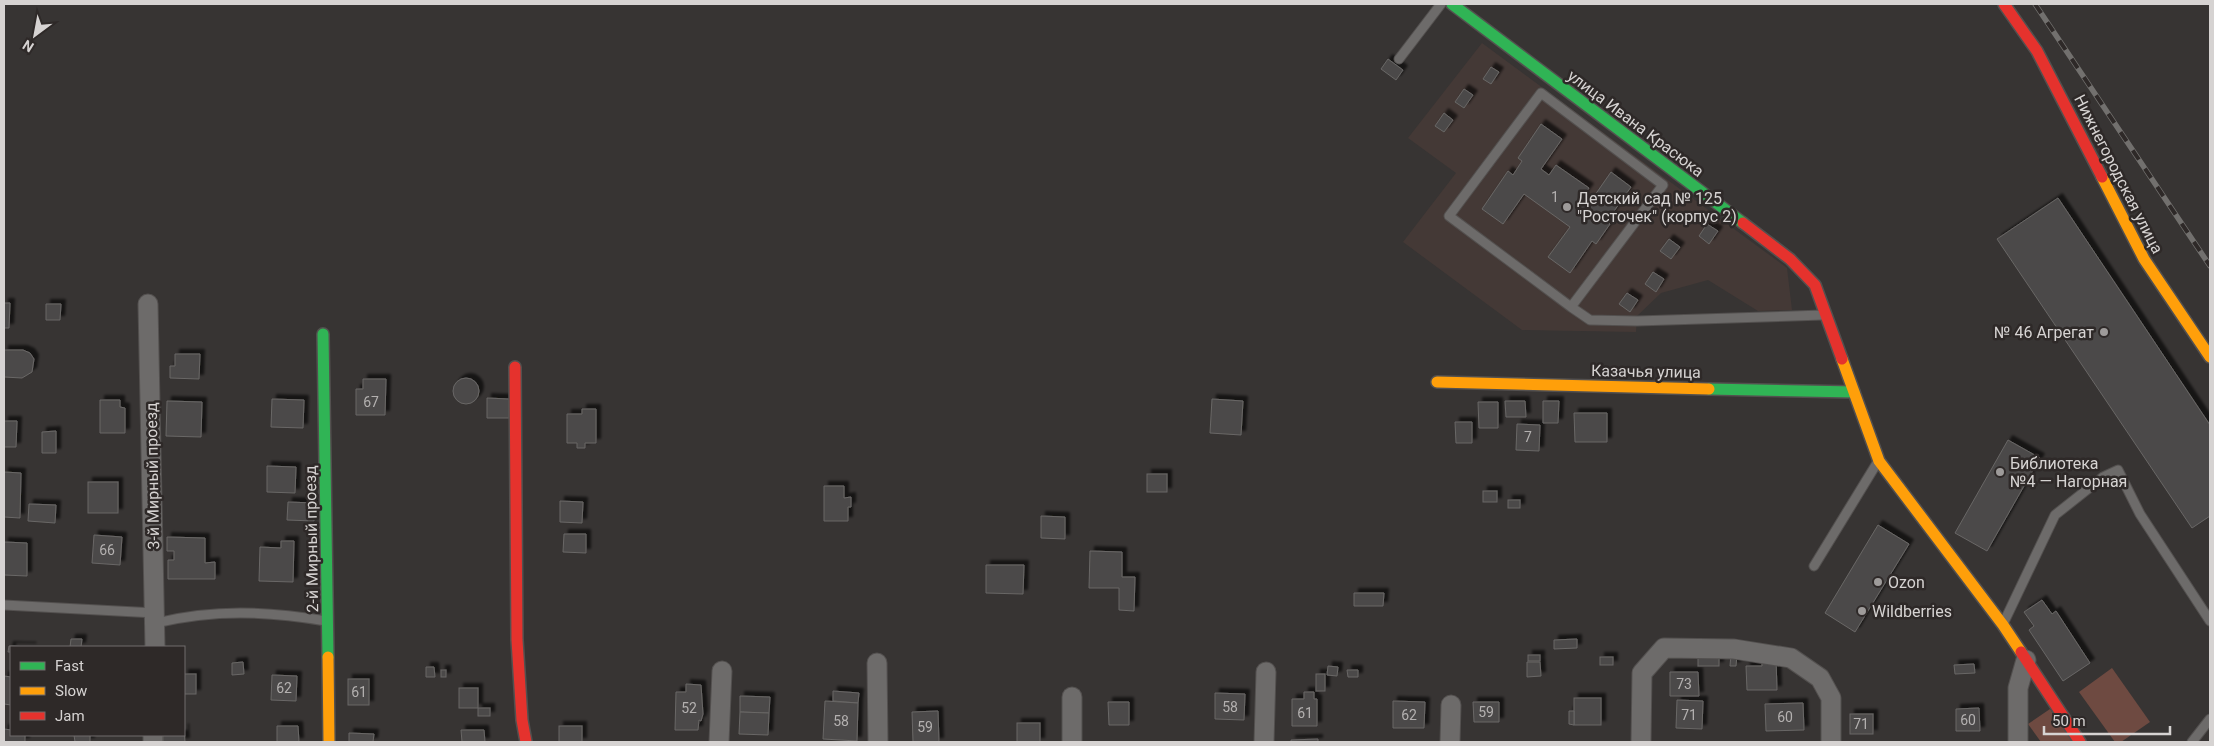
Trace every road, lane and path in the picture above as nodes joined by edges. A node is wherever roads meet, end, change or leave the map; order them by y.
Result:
1 (1441, 4) edge
2 (1452, 4) edge
3 (2004, 4) edge
4 (1399, 59) dead end
5 (148, 304) dead end
6 (1571, 307) junction
7 (1826, 314) junction
8 (323, 334) dead end
9 (2210, 357) edge
10 (515, 367) dead end
11 (1437, 382) dead end
12 (1854, 392) junction
13 (1879, 461) junction
14 (1814, 566) dead end
15 (4, 606) edge
16 (156, 618) junction
17 (328, 621) junction
18 (2210, 622) edge
19 (2003, 625) junction
20 (155, 646) edge
21 (2026, 660) junction
22 (877, 663) dead end
23 (722, 671) dead end
24 (1266, 672) dead end
25 (1072, 697) dead end
26 (1451, 704) dead end
27 (2210, 720) edge
28 (329, 742) edge
29 (526, 742) edge
30 (719, 742) edge
31 (878, 742) edge
32 (1072, 742) edge
33 (1264, 742) edge
34 (1450, 742) edge
35 (1640, 742) edge
36 (1831, 742) edge
37 (2018, 742) edge
38 (2080, 742) edge
39 (2192, 742) edge

1 - 4 lane
2 - 7 street, улица Ивана Красюка
3 - 9 street, Нижнегородская улица
5 - 16 street, 3-й Мирный проезд
6 - 6 lane
6 - 7 lane
7 - 12 street, улица Ивана Красюка
8 - 17 street, 2-й Мирный проезд
10 - 29 street
11 - 12 street, Казачья улица
12 - 13 street, улица Ивана Красюка
13 - 14 lane
13 - 19 street, улица Ивана Красюка
15 - 16 lane
16 - 17 lane
16 - 20 street, 3-й Мирный проезд
17 - 28 street, 2-й Мирный проезд
18 - 19 lane
19 - 21 street, улица Ивана Красюка
21 - 37 street
21 - 38 street, улица Ивана Красюка
22 - 31 street
23 - 30 street
24 - 33 street
25 - 32 street
26 - 34 street
27 - 39 lane
35 - 36 street

